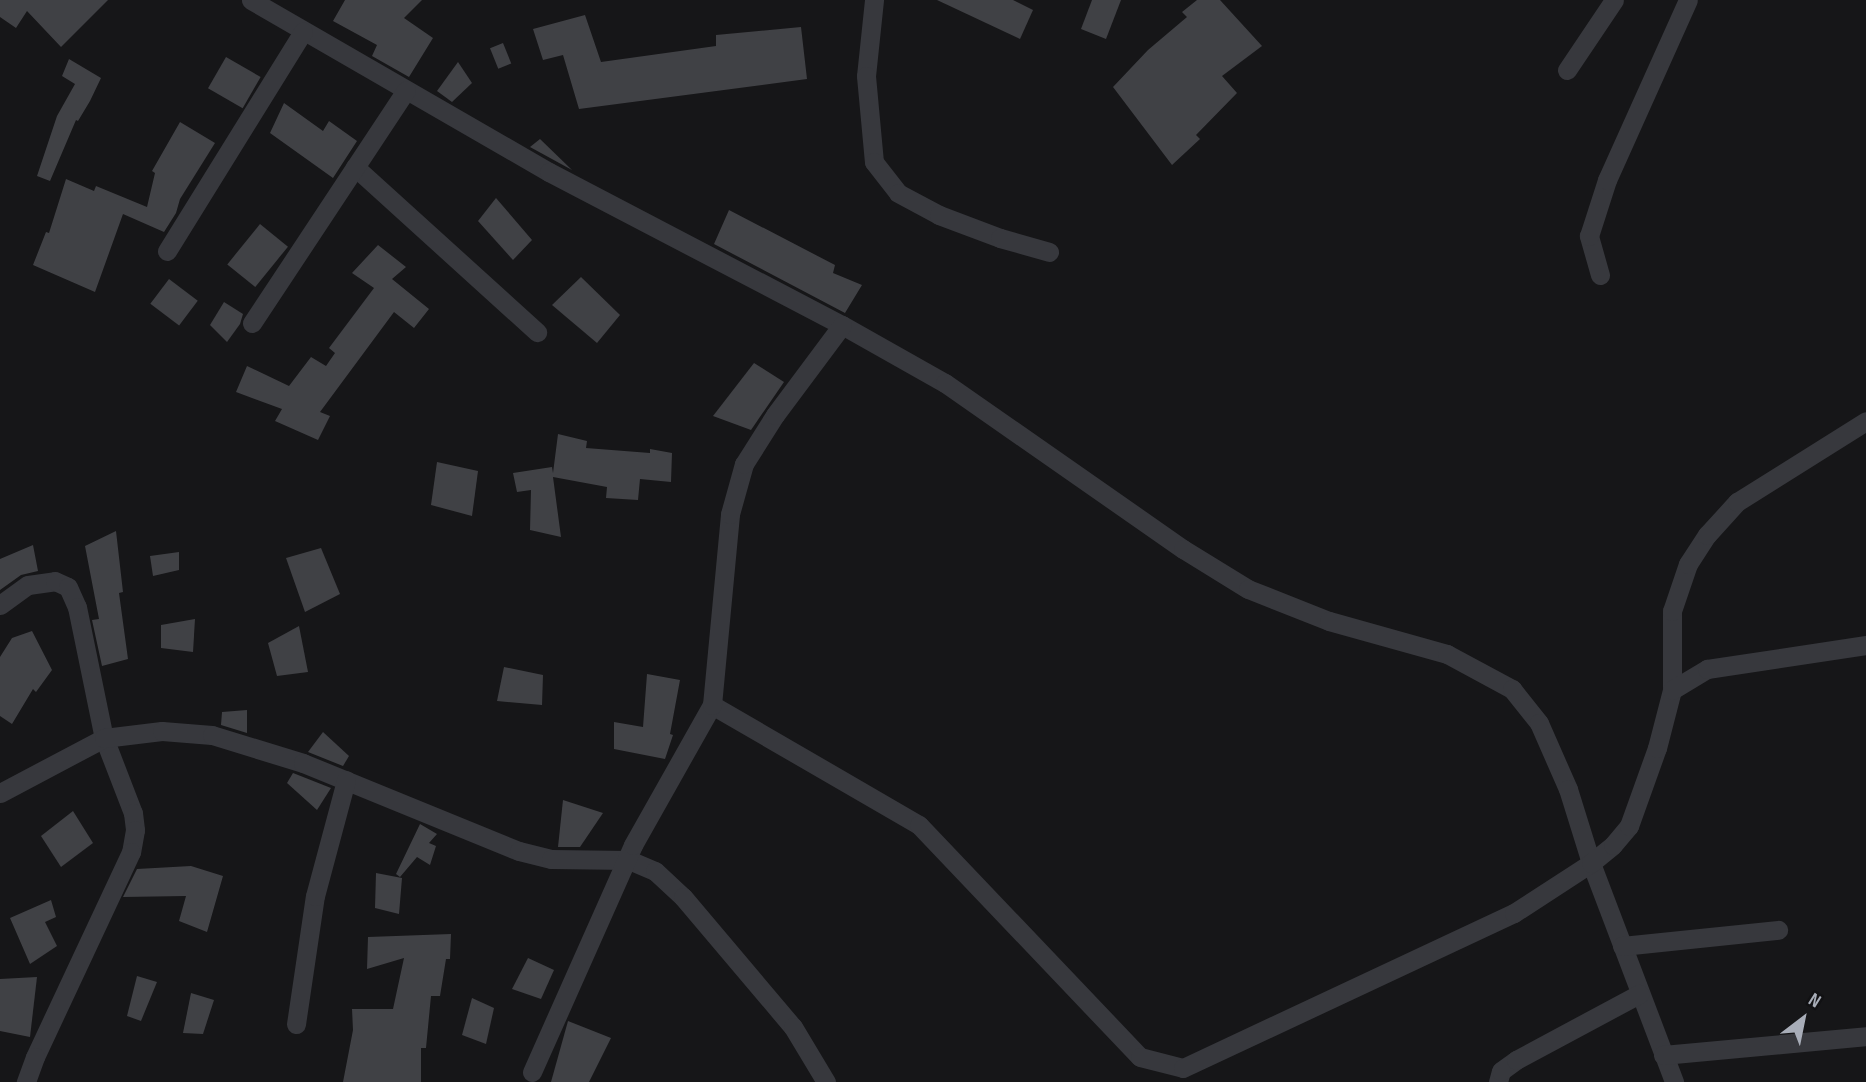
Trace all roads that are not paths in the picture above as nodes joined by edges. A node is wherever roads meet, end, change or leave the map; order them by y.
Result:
1 (251, 0) edge
2 (874, 0) edge
3 (1614, 0) edge
4 (1688, 0) edge
5 (303, 32) junction
6 (1567, 70) dead end
7 (406, 90) junction
8 (355, 167) junction
9 (167, 251) dead end
10 (1049, 252) dead end
11 (1600, 275) dead end
12 (252, 323) dead end
13 (842, 325) junction
14 (537, 332) dead end
15 (1866, 421) edge
16 (0, 605) edge
17 (1866, 645) edge
18 (1672, 690) junction
19 (712, 705) junction
20 (104, 738) junction
21 (346, 780) junction
22 (0, 793) edge
23 (629, 860) junction
24 (1591, 863) junction
25 (1778, 930) dead end
26 (1622, 946) junction
27 (1639, 994) junction
28 (296, 1024) dead end
29 (1866, 1037) edge
30 (1663, 1055) junction
31 (532, 1072) dead end
32 (26, 1082) edge
33 (826, 1082) edge
34 (1498, 1082) edge
35 (1674, 1082) edge

1 - 5 street
2 - 10 street
3 - 6 street
4 - 11 street
5 - 7 street
5 - 9 street
7 - 8 street
7 - 13 street
8 - 12 street
8 - 14 street
13 - 19 street
13 - 24 street
15 - 18 street
16 - 20 street
17 - 18 street
18 - 24 street
19 - 23 street
19 - 24 street
20 - 21 street
20 - 22 street
20 - 32 street
21 - 23 street
21 - 28 street
23 - 31 street
23 - 33 street
24 - 26 street
25 - 26 street
26 - 27 street
27 - 30 street
27 - 34 street
29 - 30 street
30 - 35 street

